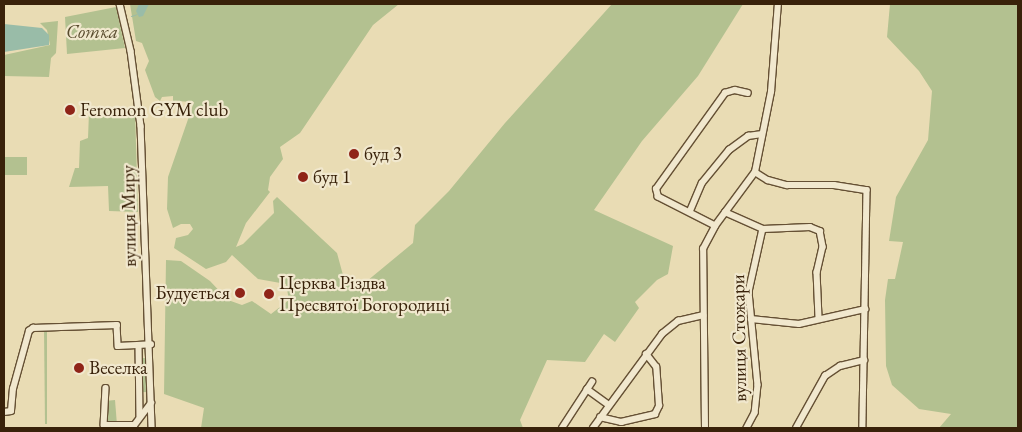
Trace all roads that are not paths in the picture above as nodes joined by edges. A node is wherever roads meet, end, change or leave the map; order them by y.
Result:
1 (120, 4) edge
2 (778, 4) edge
3 (748, 93) dead end
4 (762, 134) junction
5 (756, 172) junction
6 (690, 211) junction
7 (725, 212) junction
8 (714, 226) junction
9 (763, 229) junction
10 (865, 309) junction
11 (703, 315) junction
12 (819, 317) junction
13 (751, 319) junction
14 (151, 344) junction
15 (139, 345) junction
16 (646, 354) junction
17 (864, 360) junction
18 (592, 382) dead end
19 (106, 388) dead end
20 (587, 389) junction
21 (151, 403) junction
22 (608, 404) junction
23 (4, 412) edge
24 (140, 416) junction
25 (600, 416) junction
26 (133, 427) edge
27 (152, 428) edge
28 (562, 428) edge
29 (593, 428) edge
30 (705, 428) edge
31 (747, 428) edge
32 (796, 428) edge
33 (863, 428) edge

1 - 14 street, вулиця Миру
2 - 4 street
3 - 6 street
4 - 5 street
4 - 6 street
5 - 7 street
5 - 10 street
6 - 8 street
7 - 8 street
7 - 9 street
8 - 11 street
9 - 12 street
9 - 13 street, вулиця Стожари
10 - 12 street
10 - 17 street
11 - 16 street
11 - 30 street
12 - 13 street
13 - 31 street, вулиця Стожари
14 - 15 street
14 - 21 street, вулиця Миру
15 - 23 street
15 - 24 street
16 - 22 street
16 - 25 street
17 - 32 street
17 - 33 street
18 - 20 street
19 - 26 street
20 - 22 street
20 - 28 street
21 - 24 street
21 - 27 street, вулиця Миру
22 - 25 street
24 - 26 street
25 - 29 street

